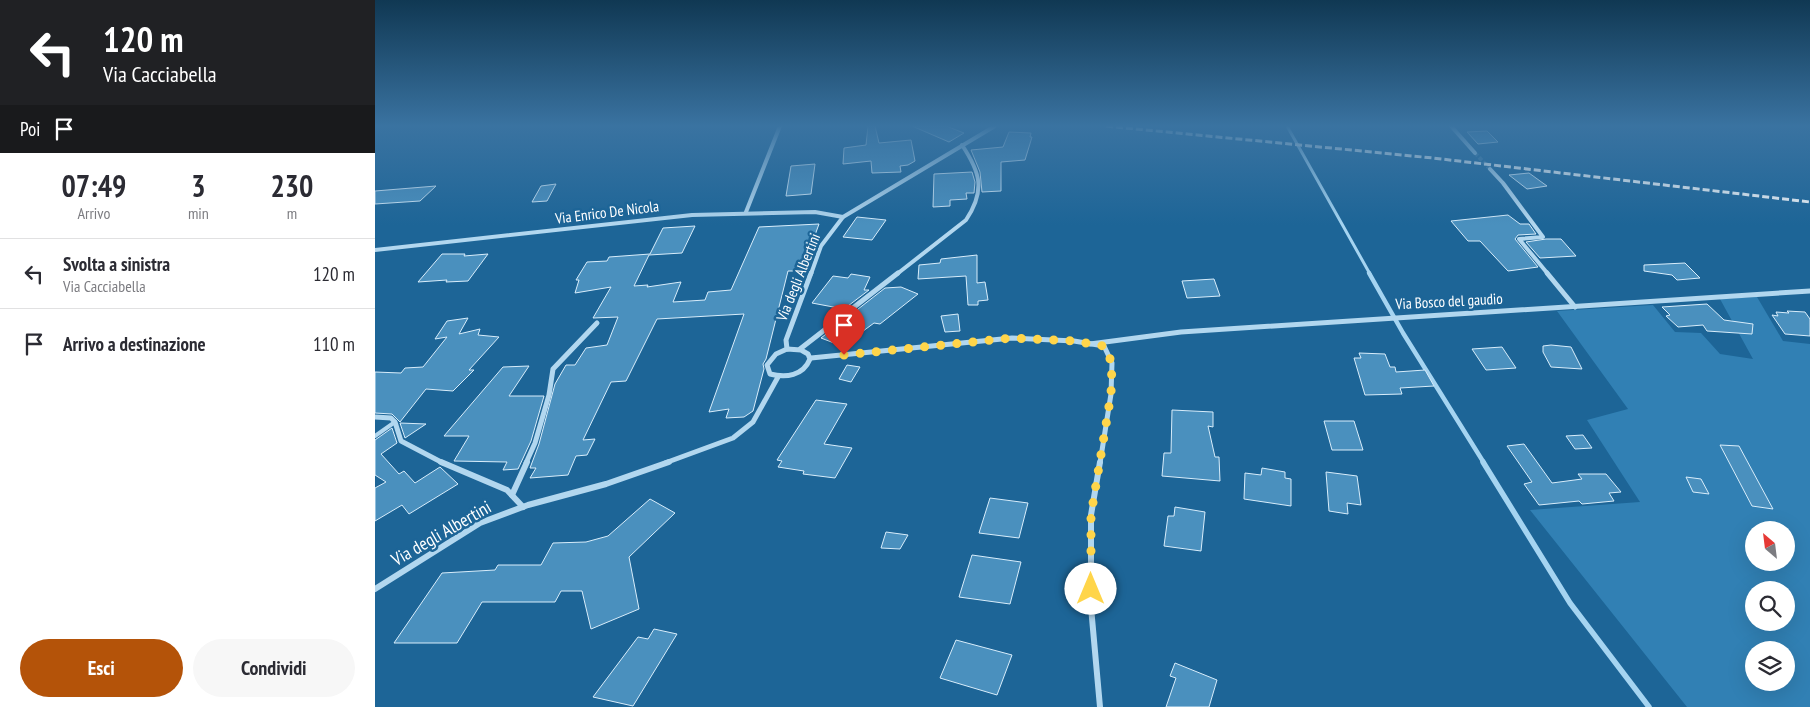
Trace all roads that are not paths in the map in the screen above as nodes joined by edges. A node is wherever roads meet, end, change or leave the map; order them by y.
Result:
1 (767, 159) edge
2 (939, 159) edge
3 (970, 159) edge
4 (1490, 169) tunnel mouth
5 (746, 212) junction
6 (843, 217) junction
7 (375, 250) edge
8 (1810, 291) edge
9 (1575, 306) junction
10 (597, 323) dead end
11 (1090, 344) junction
12 (787, 349) junction
13 (800, 349) junction
14 (811, 358) junction
15 (778, 377) junction
16 (375, 417) edge
17 (395, 422) junction
18 (375, 436) edge
19 (512, 494) junction
20 (523, 507) junction
21 (375, 589) edge
22 (1100, 707) edge

1 - 5 street
2 - 6 street, Via degli Albertini
3 - 13 street
4 - 9 street
5 - 6 street, Via Enrico De Nicola
5 - 7 street, Via Enrico De Nicola
6 - 12 street, Via degli Albertini
8 - 9 street, Via Bosco del gaudio
9 - 11 street, Via Bosco del gaudio
10 - 19 street
11 - 14 street
11 - 22 street
12 - 13 street
12 - 15 street
13 - 14 street
14 - 15 street
15 - 20 street, Via degli Albertini
16 - 17 street
17 - 18 lane
17 - 19 street, Via degli Albertini
19 - 20 street, Via degli Albertini
20 - 21 street, Via degli Albertini

